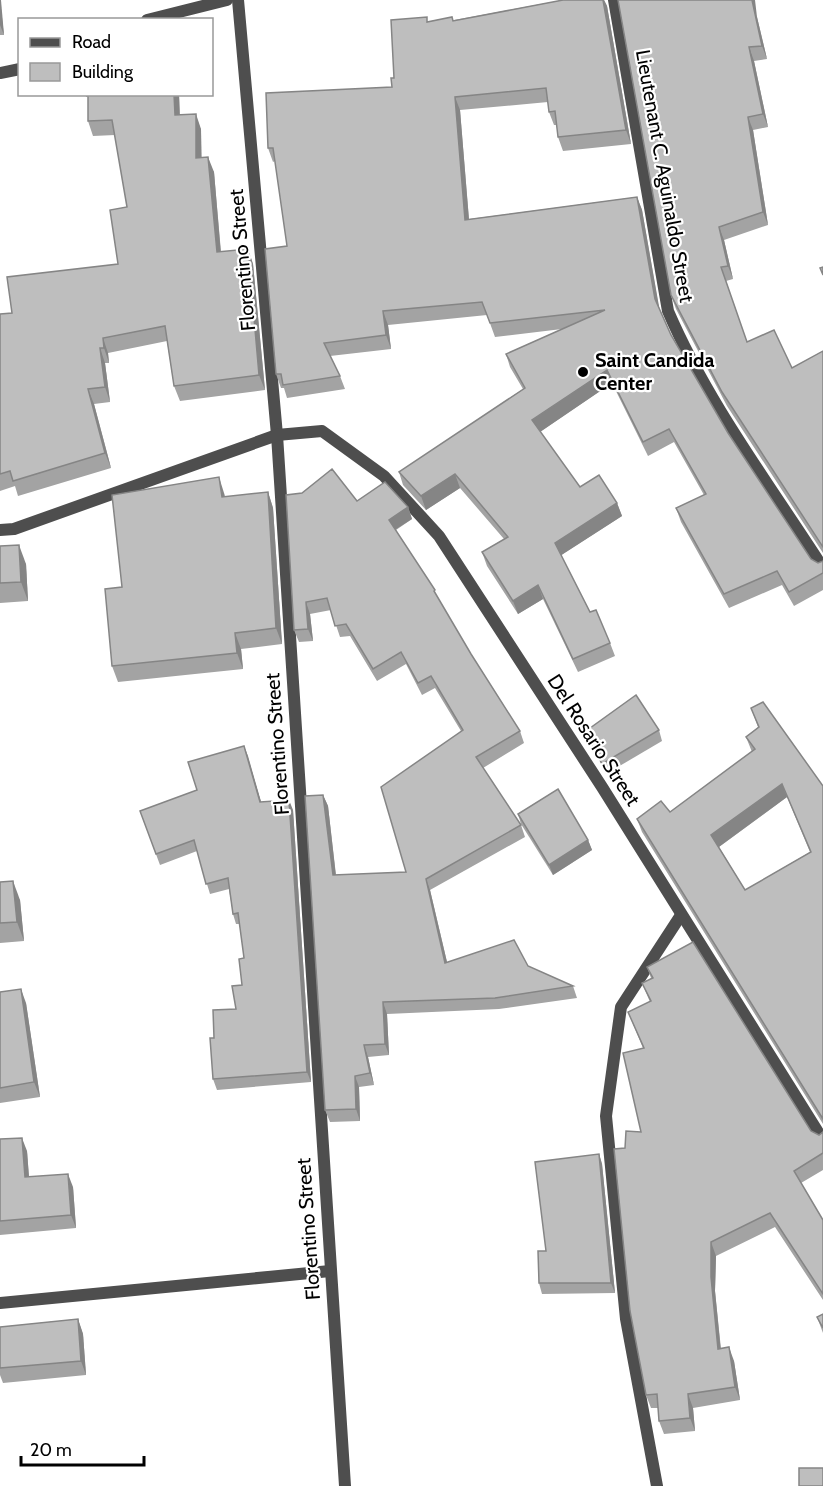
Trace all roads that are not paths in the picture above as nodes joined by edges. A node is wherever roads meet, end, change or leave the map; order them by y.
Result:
1 (227, 0) edge
2 (238, 0) edge
3 (614, 0) edge
4 (155, 18) edge
5 (18, 69) edge
6 (0, 73) edge
7 (277, 435) junction
8 (0, 530) edge
9 (823, 568) edge
10 (681, 915) junction
11 (823, 1140) edge
12 (330, 1271) junction
13 (0, 1303) edge
14 (345, 1486) edge
15 (657, 1486) edge

1 - 4 street
2 - 7 street, Florentino Street
3 - 9 street, Lieutenant C. Aguinaldo Street
5 - 6 street
7 - 8 street, Del Rosario Street
7 - 10 street, Del Rosario Street
7 - 12 street, Florentino Street
10 - 11 street, Del Rosario Street
10 - 15 street
12 - 13 street
12 - 14 street, Florentino Street

